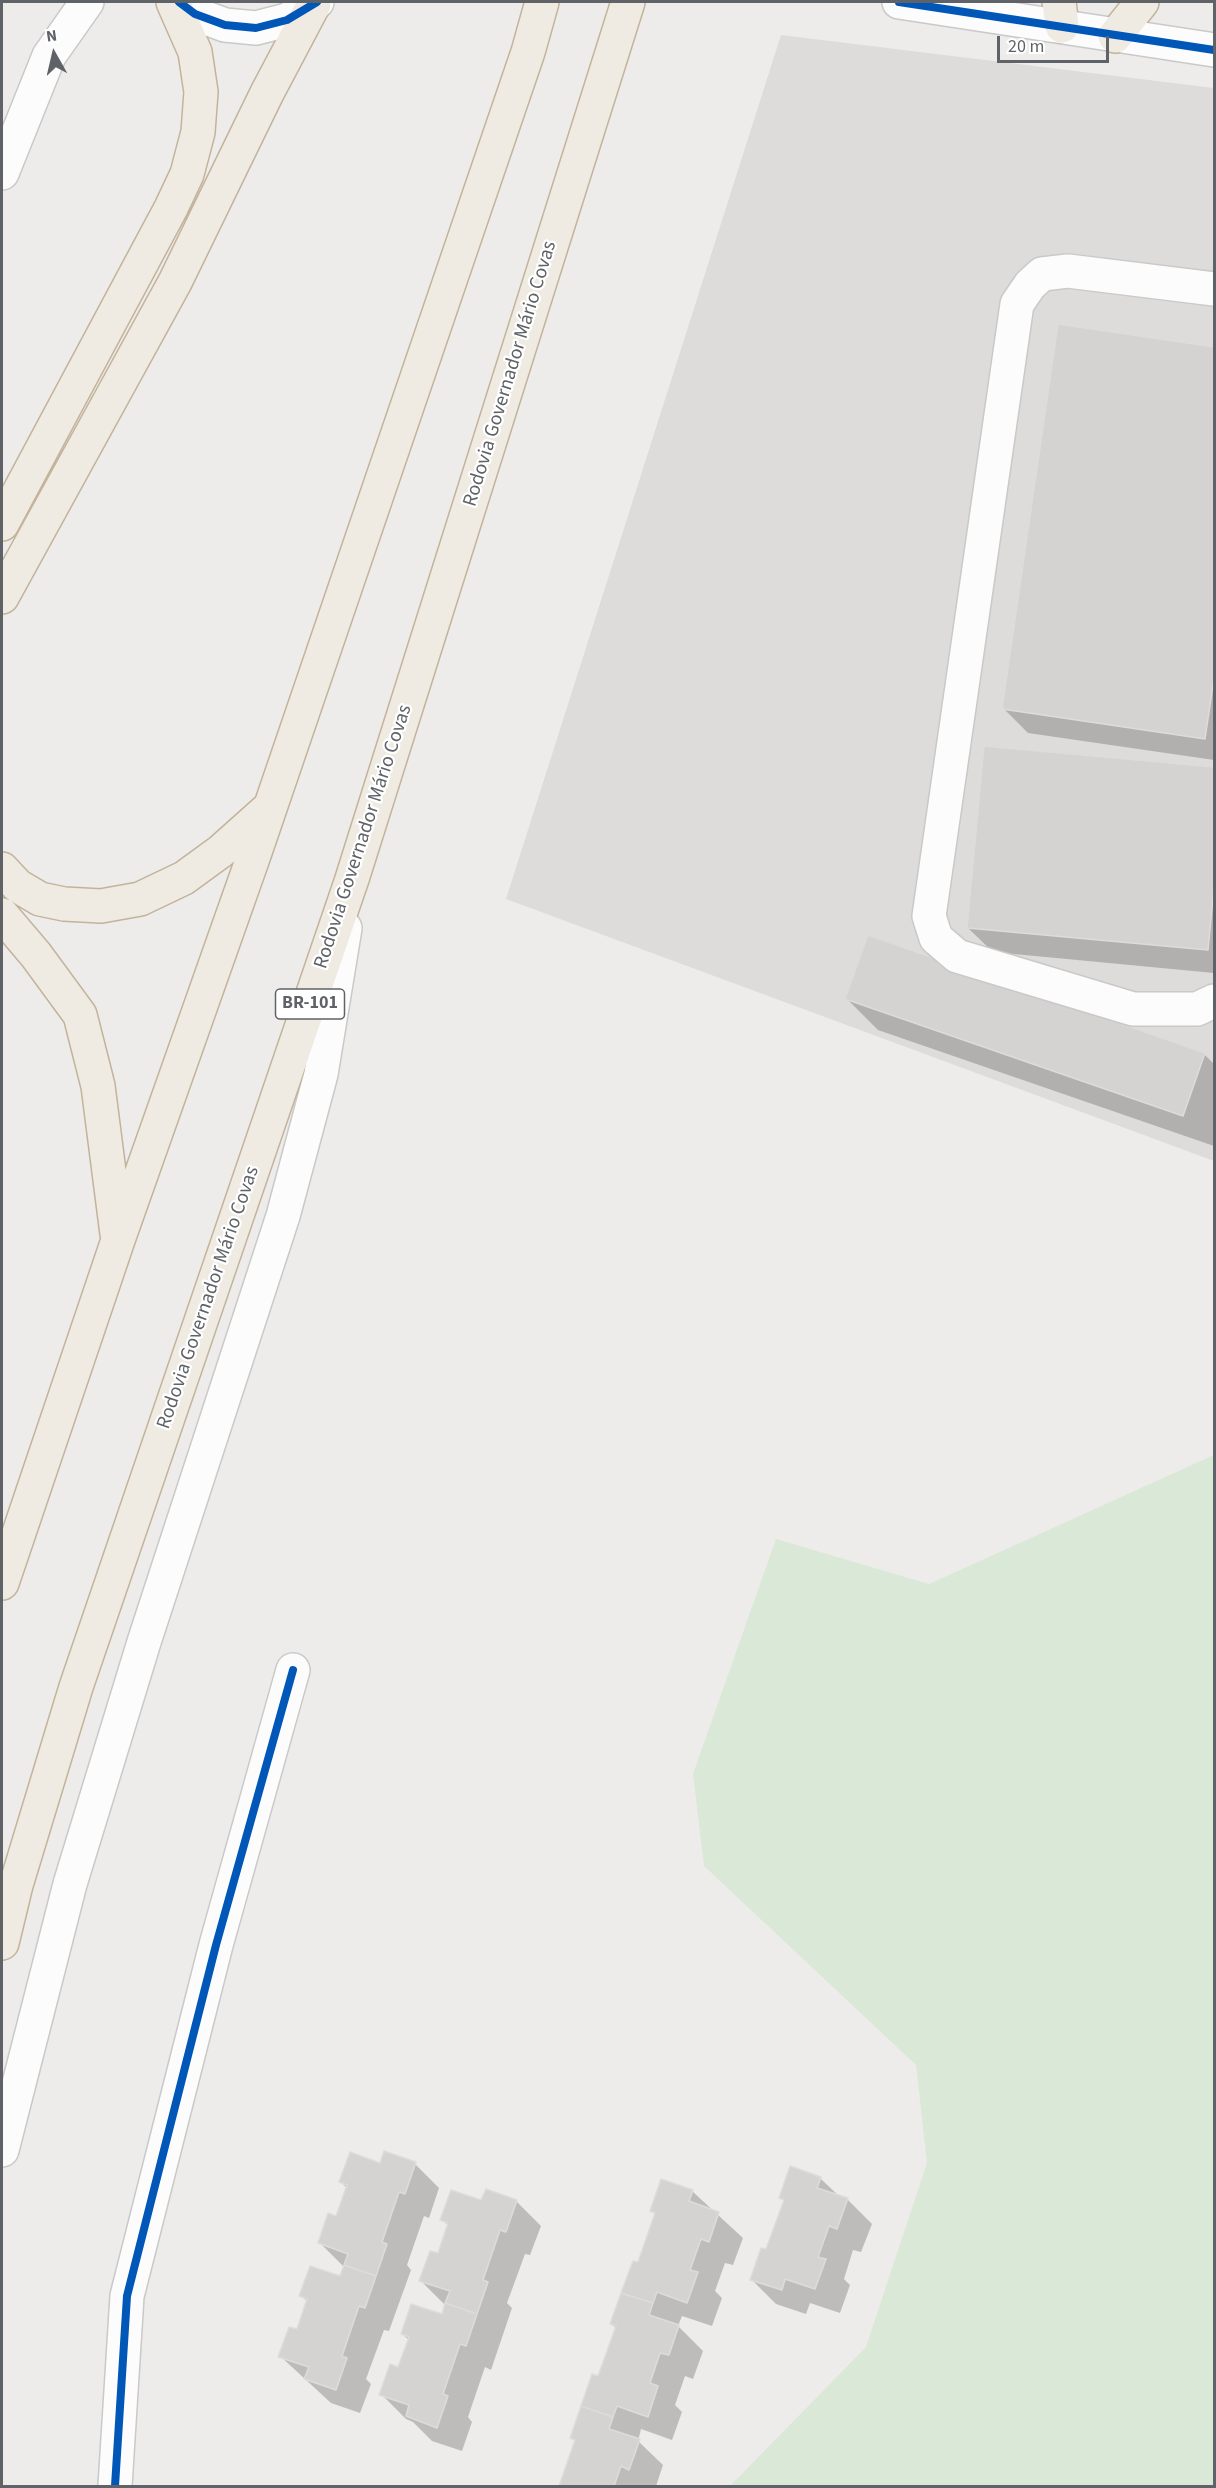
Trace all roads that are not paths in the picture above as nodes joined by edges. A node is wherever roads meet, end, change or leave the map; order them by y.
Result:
1 (87, 2) edge
2 (173, 2) edge
3 (179, 2) edge
4 (542, 2) edge
5 (628, 2) edge
6 (899, 2) edge
7 (1142, 2) edge
8 (316, 3) edge
9 (1061, 14) edge
10 (1115, 36) junction
11 (1215, 50) edge
12 (2, 173) edge
13 (1215, 289) edge
14 (2, 524) edge
15 (2, 597) edge
16 (268, 809) junction
17 (2, 869) edge
18 (352, 879) junction
19 (2, 915) edge
20 (1215, 1000) edge
21 (118, 1240) junction
22 (2, 1583) edge
23 (292, 1670) dead end
24 (2, 1943) edge
25 (2, 2150) edge
26 (115, 2487) edge

1 - 12 street
2 - 14 highway
3 - 8 street
4 - 16 highway
5 - 18 highway, Rodovia Governador Mário Covas / BR-101
6 - 9 street
7 - 10 highway
8 - 15 highway
9 - 10 street
10 - 11 street
13 - 20 street
16 - 17 highway
16 - 21 highway
18 - 24 highway, Rodovia Governador Mário Covas / BR-101
18 - 25 street
19 - 21 highway
21 - 22 highway
23 - 26 street

